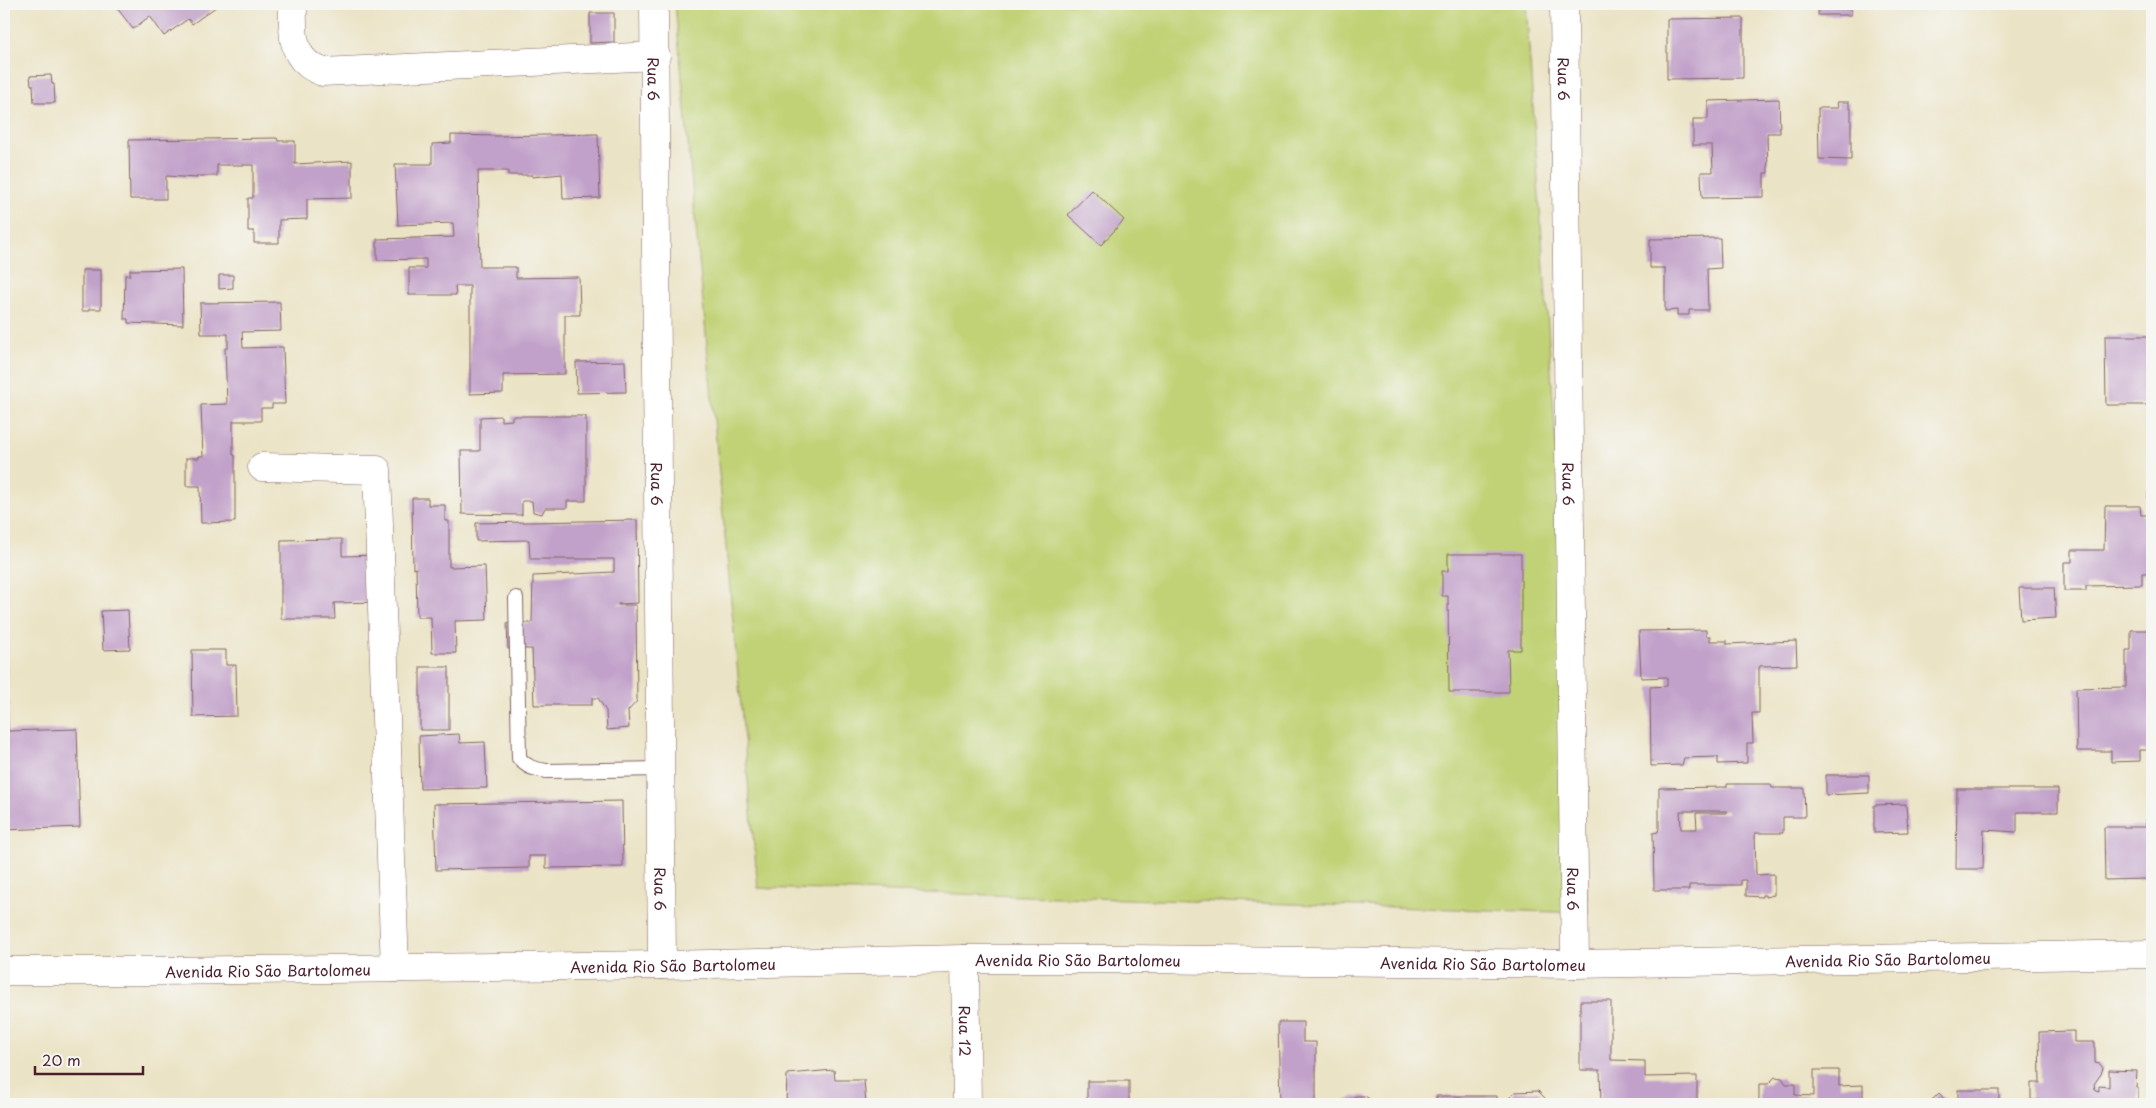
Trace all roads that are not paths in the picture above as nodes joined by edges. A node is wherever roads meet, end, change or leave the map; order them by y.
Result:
1 (293, 4) edge
2 (654, 4) edge
3 (1564, 4) edge
4 (656, 56) junction
5 (262, 467) dead end
6 (516, 598) dead end
7 (661, 769) junction
8 (2152, 954) edge
9 (965, 960) junction
10 (1575, 964) junction
11 (662, 965) junction
12 (395, 968) junction
13 (4, 971) edge
14 (967, 1104) edge

1 - 4 street
2 - 4 street, Rua 6
3 - 10 street, Rua 6
4 - 7 street, Rua 6
5 - 12 street
6 - 7 lane
7 - 11 street, Rua 6
8 - 10 street, Avenida Rio São Bartolomeu
9 - 10 street, Avenida Rio São Bartolomeu
9 - 11 street, Avenida Rio São Bartolomeu
9 - 14 street, Rua 12
11 - 12 street, Avenida Rio São Bartolomeu
12 - 13 street, Avenida Rio São Bartolomeu

